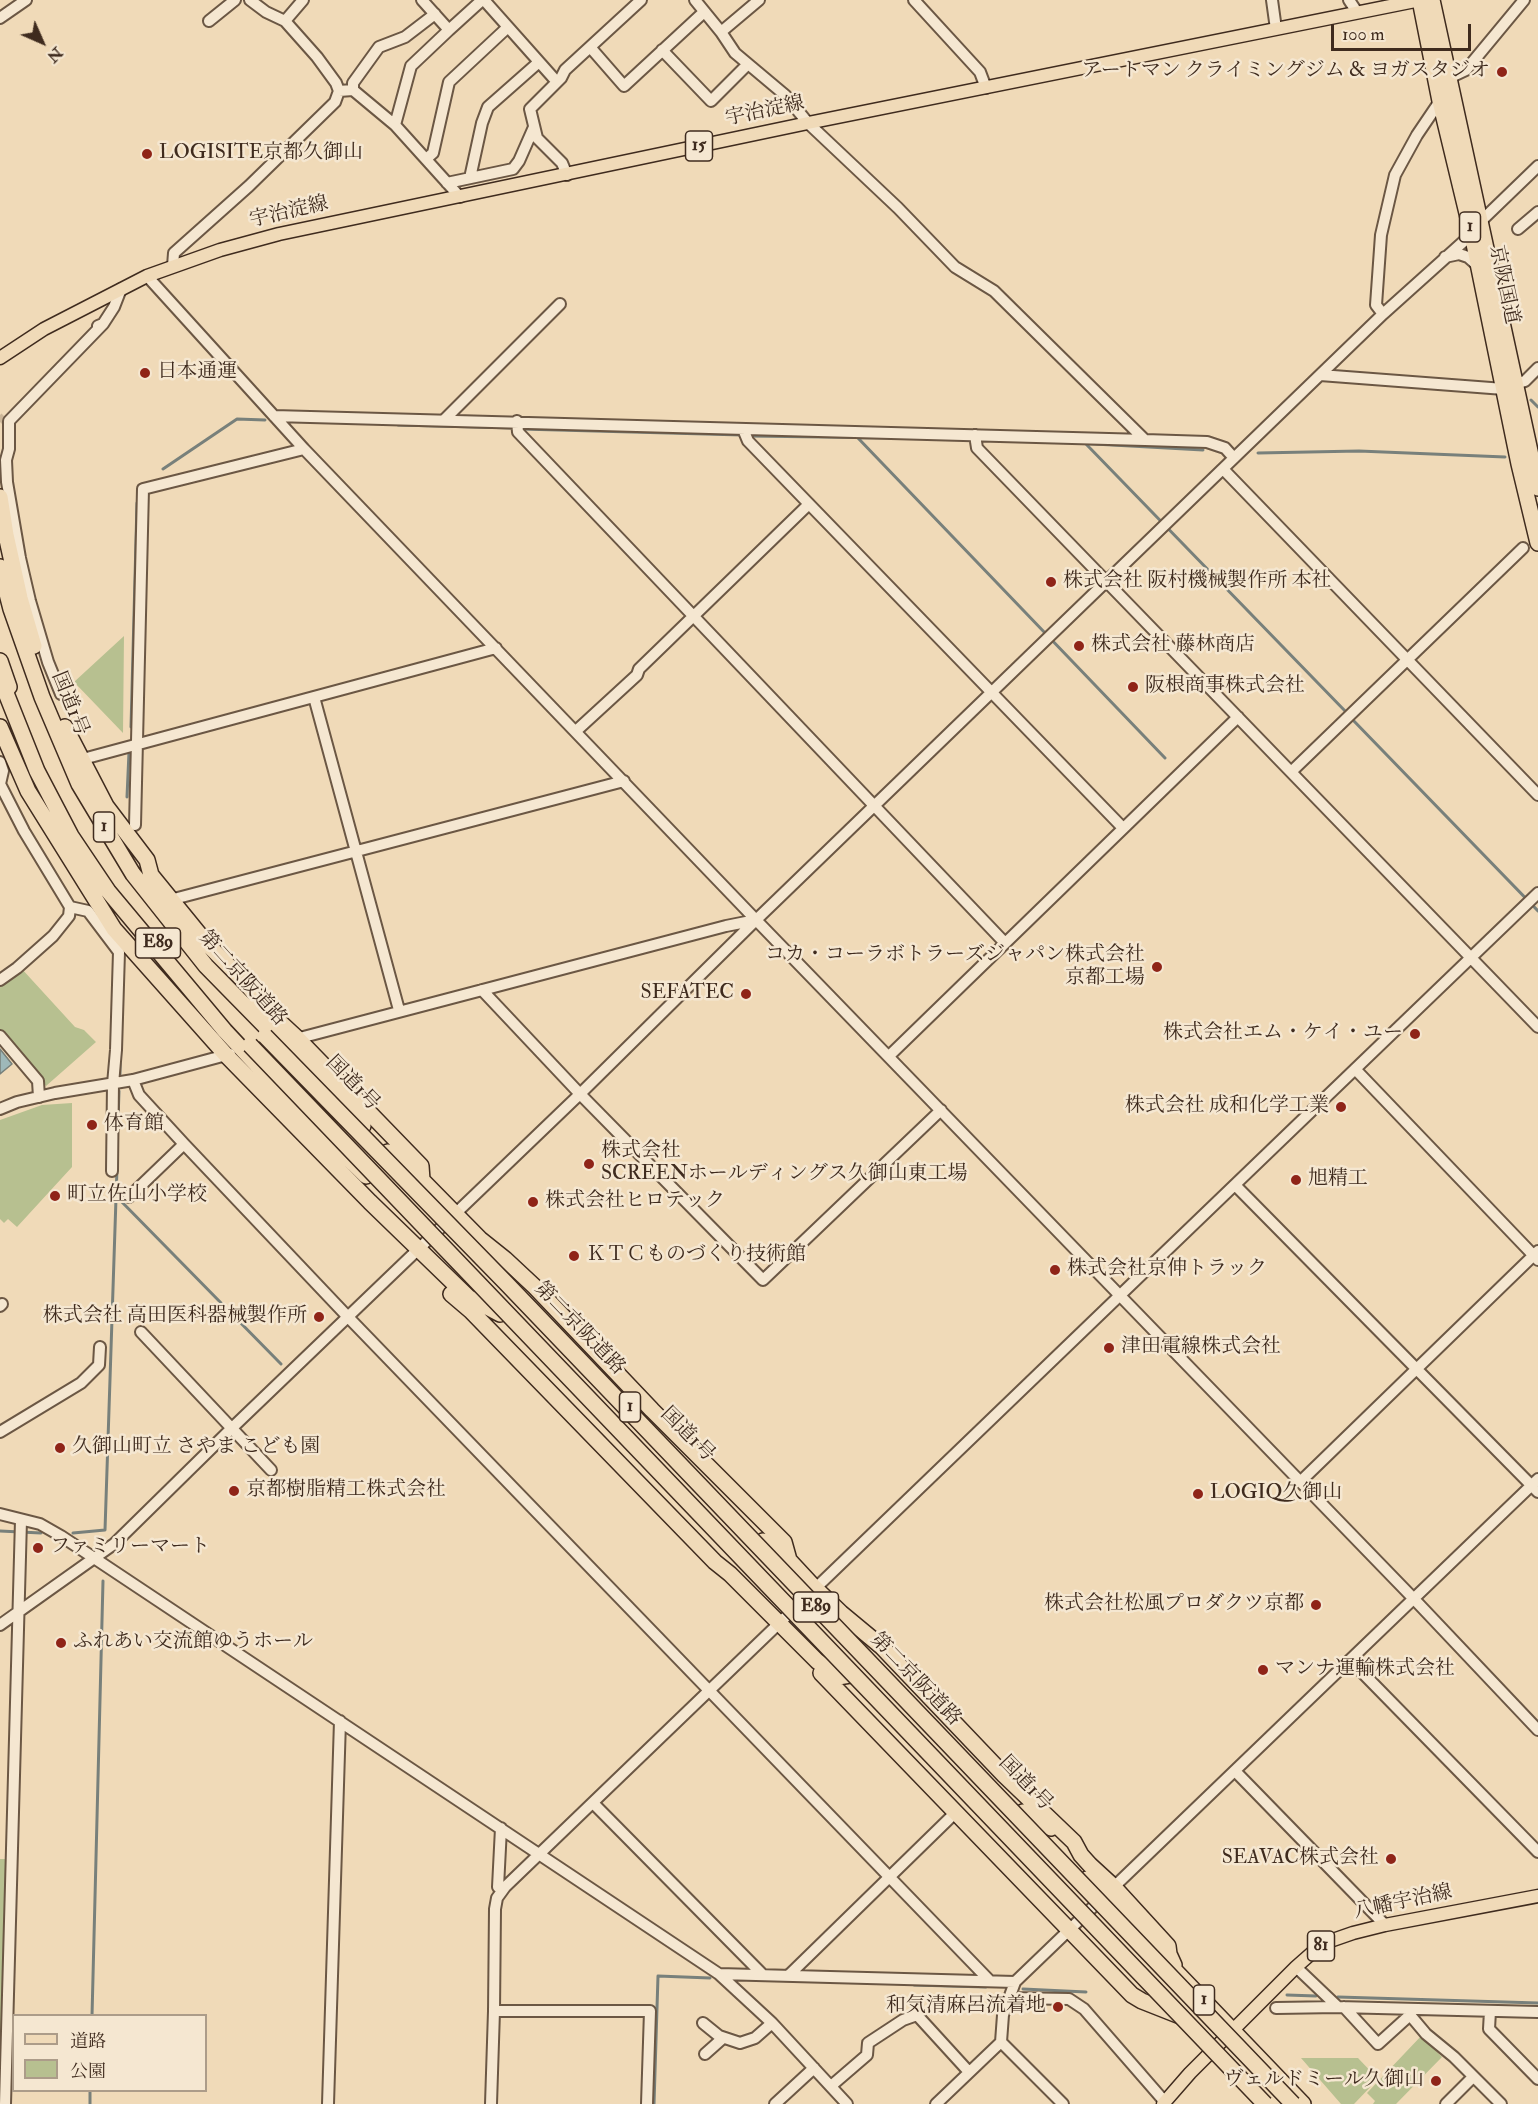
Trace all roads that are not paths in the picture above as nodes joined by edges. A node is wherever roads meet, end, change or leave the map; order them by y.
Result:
1 (26, 0) edge
2 (235, 0) edge
3 (250, 0) edge
4 (303, 0) edge
5 (423, 0) edge
6 (483, 0) edge
7 (641, 0) edge
8 (695, 0) edge
9 (759, 0) edge
10 (914, 0) edge
11 (1272, 0) edge
12 (1349, 0) edge
13 (1420, 0) edge
14 (1432, 0) edge
15 (1524, 0) edge
16 (704, 12) junction
17 (1357, 12) junction
18 (435, 14) junction
19 (0, 18) edge
20 (209, 21) dead end
21 (285, 21) junction
22 (508, 27) junction
23 (1276, 29) junction
24 (449, 30) junction
25 (721, 32) junction
26 (590, 47) junction
27 (662, 50) junction
28 (539, 62) junction
29 (748, 64) junction
30 (1449, 78) junction
31 (557, 82) junction
32 (986, 88) junction
33 (353, 90) junction
34 (339, 91) junction
35 (1440, 101) junction
36 (808, 123) junction
37 (395, 125) junction
38 (534, 127) junction
39 (426, 159) junction
40 (1536, 172) edge
41 (567, 175) junction
42 (470, 178) junction
43 (447, 183) junction
44 (460, 197) junction
45 (1538, 212) edge
46 (1475, 228) junction
47 (1518, 229) dead end
48 (1445, 257) junction
49 (1477, 265) junction
50 (173, 266) junction
51 (147, 276) junction
52 (121, 289) junction
53 (560, 304) dead end
54 (1383, 314) junction
55 (103, 324) junction
56 (0, 358) edge
57 (1538, 369) edge
58 (1320, 375) junction
59 (1509, 386) junction
60 (274, 416) junction
61 (5, 417) dead end
62 (444, 420) junction
63 (517, 422) junction
64 (743, 429) junction
65 (975, 435) junction
66 (1145, 440) junction
67 (304, 449) junction
68 (1528, 456) edge
69 (1234, 458) junction
70 (1223, 469) junction
71 (7, 482) junction
72 (1538, 488) edge
73 (0, 497) edge
74 (809, 504) junction
75 (2, 528) edge
76 (1531, 545) edge
77 (0, 567) edge
78 (1107, 581) junction
79 (0, 599) edge
80 (694, 616) junction
81 (496, 648) junction
82 (1407, 660) junction
83 (0, 661) edge
84 (0, 678) edge
85 (992, 692) junction
86 (61, 694) dead end
87 (314, 697) junction
88 (1238, 717) junction
89 (0, 727) edge
90 (576, 731) junction
91 (137, 744) junction
92 (83, 759) junction
93 (0, 762) edge
94 (1291, 772) junction
95 (624, 781) junction
96 (79, 784) junction
97 (1538, 795) edge
98 (875, 806) junction
99 (135, 825) dead end
100 (1123, 828) junction
101 (356, 851) junction
102 (151, 875) junction
103 (1538, 893) edge
104 (170, 900) junction
105 (70, 907) junction
106 (756, 920) junction
107 (1005, 943) junction
108 (157, 951) junction
109 (1471, 957) junction
110 (206, 966) junction
111 (158, 979) junction
112 (0, 980) edge
113 (482, 990) junction
114 (399, 1011) junction
115 (270, 1013) junction
116 (1538, 1028) edge
117 (0, 1036) edge
118 (290, 1040) junction
119 (244, 1051) junction
120 (226, 1055) junction
121 (889, 1056) junction
122 (1355, 1069) junction
123 (133, 1080) junction
124 (113, 1084) junction
125 (580, 1094) junction
126 (39, 1097) junction
127 (0, 1109) edge
128 (941, 1110) junction
129 (184, 1144) junction
130 (388, 1152) junction
131 (112, 1171) dead end
132 (367, 1177) junction
133 (422, 1180) junction
134 (1235, 1185) junction
135 (129, 1197) dead end
136 (370, 1202) junction
137 (452, 1217) junction
138 (424, 1244) junction
139 (1537, 1256) edge
140 (505, 1259) junction
141 (447, 1278) junction
142 (511, 1286) junction
143 (1119, 1296) junction
144 (500, 1314) junction
145 (348, 1317) junction
146 (141, 1332) dead end
147 (100, 1347) dead end
148 (1417, 1369) junction
149 (232, 1428) junction
150 (0, 1432) edge
151 (271, 1470) dead end
152 (1300, 1482) junction
153 (1536, 1485) edge
154 (0, 1514) edge
155 (21, 1520) junction
156 (763, 1541) junction
157 (727, 1550) junction
158 (93, 1557) junction
159 (789, 1560) junction
160 (730, 1574) junction
161 (813, 1591) junction
162 (1414, 1599) junction
163 (19, 1610) junction
164 (784, 1618) junction
165 (0, 1625) edge
166 (861, 1629) junction
167 (1350, 1660) junction
168 (817, 1661) junction
169 (877, 1662) junction
170 (850, 1675) junction
171 (709, 1693) junction
172 (340, 1721) junction
173 (1538, 1730) edge
174 (1235, 1771) junction
175 (593, 1803) junction
176 (1023, 1812) junction
177 (955, 1813) junction
178 (501, 1828) junction
179 (1009, 1841) junction
180 (1538, 1852) edge
181 (539, 1854) junction
182 (1081, 1855) junction
183 (1010, 1869) junction
184 (889, 1878) junction
185 (498, 1887) dead end
186 (1109, 1892) junction
187 (1538, 1896) edge
188 (1083, 1917) junction
189 (1385, 1925) junction
190 (1069, 1930) junction
191 (1296, 1966) junction
192 (719, 1974) junction
193 (763, 1975) junction
194 (788, 1976) junction
195 (989, 1980) junction
196 (1015, 1982) junction
197 (1009, 1998) junction
198 (1276, 2007) dead end
199 (1341, 2007) junction
200 (494, 2011) junction
201 (1490, 2011) junction
202 (1410, 2012) junction
203 (1538, 2012) edge
204 (1180, 2016) junction
205 (772, 2023) junction
206 (704, 2024) dead end
207 (1233, 2030) junction
208 (723, 2038) junction
209 (1001, 2042) junction
210 (1213, 2050) junction
211 (705, 2054) dead end
212 (814, 2068) junction
213 (969, 2072) junction
214 (1473, 2077) junction
215 (1538, 2079) edge
216 (3, 2086) edge
217 (831, 2086) junction
218 (943, 2102) edge
219 (1164, 2103) edge
220 (5, 2104) edge
221 (328, 2104) edge
222 (491, 2104) edge
223 (647, 2104) edge
224 (775, 2104) edge
225 (847, 2104) edge
226 (1064, 2104) edge
227 (1265, 2104) edge
228 (1293, 2104) edge
229 (1303, 2104) edge
230 (1446, 2104) edge
231 (1501, 2104) edge

1 - 19 street
2 - 20 street
3 - 21 street
4 - 21 street
5 - 18 street
6 - 22 street
6 - 24 street
7 - 26 street
8 - 16 street
9 - 25 street
10 - 32 street
11 - 23 street
12 - 17 street
13 - 17 main road, 宇治淀線 / 15
13 - 35 highway, 京阪国道 / 1
14 - 30 highway, 京阪国道 / 1
15 - 30 street
16 - 25 street
16 - 27 street
17 - 23 main road, 宇治淀線 / 15
18 - 24 street
18 - 33 street
21 - 34 street
22 - 28 street
22 - 39 street
23 - 32 main road, 宇治淀線 / 15
24 - 37 street
25 - 29 street
26 - 27 street
26 - 31 street
27 - 29 street
28 - 31 street
28 - 42 street
29 - 36 street
30 - 46 highway, 京阪国道 / 1
31 - 38 street
32 - 36 main road, 宇治淀線 / 15
33 - 34 street
33 - 37 street
34 - 50 street
35 - 46 highway, 京阪国道 / 1
35 - 54 street
36 - 41 main road, 宇治淀線 / 15
36 - 66 street
37 - 39 street
38 - 41 street
38 - 42 street
39 - 43 street
40 - 46 street
41 - 44 main road, 宇治淀線 / 15
42 - 43 street
43 - 44 street
44 - 50 main road, 宇治淀線 / 15
45 - 47 street
46 - 48 street
46 - 49 highway, 京阪国道 / 1
46 - 59 highway, 京阪国道 / 1
48 - 49 street
48 - 54 street
49 - 59 highway, 京阪国道 / 1
50 - 51 main road, 宇治淀線 / 15
51 - 52 main road, 宇治淀線 / 15
51 - 60 street
52 - 55 street
52 - 56 main road, 宇治淀線 / 15
53 - 62 street
54 - 58 street
55 - 61 street
55 - 71 street
57 - 59 street
58 - 59 street
58 - 69 street
59 - 68 highway, 京阪国道 / 1
60 - 62 street
60 - 67 street
62 - 63 street
63 - 64 street
63 - 80 street
64 - 65 street
64 - 74 street
65 - 66 street
65 - 78 street
66 - 69 street
67 - 81 street
67 - 91 street
68 - 72 highway, 京阪国道 / 1
68 - 76 highway, 京阪国道 / 1
69 - 70 street
70 - 78 street
70 - 82 street
71 - 73 street
71 - 86 street
73 - 75 highway
74 - 80 street
74 - 85 street
75 - 92 highway
76 - 82 street
77 - 96 highway, 国道1号 / 1
78 - 85 street
78 - 88 street
79 - 228 highway, 第二京阪道路 / E89, bridge
80 - 90 street
80 - 98 street
81 - 87 street
81 - 90 street
82 - 94 street
82 - 97 street
83 - 227 highway, 第二京阪道路 / E89, bridge
84 - 108 highway, 1
85 - 98 street
85 - 100 street
87 - 91 street
87 - 101 street
88 - 94 street
88 - 100 street
89 - 111 highway
90 - 95 street
91 - 92 street
91 - 99 street
92 - 102 highway
93 - 105 street
94 - 109 street
95 - 101 street
95 - 106 street
96 - 102 highway
96 - 110 highway, 国道1号 / 1
98 - 106 street
98 - 107 street
100 - 107 street
101 - 104 street
101 - 114 street
102 - 104 highway
103 - 109 street
104 - 115 highway
105 - 112 street
105 - 124 street
106 - 113 street
106 - 121 street
106 - 125 street
107 - 121 street
108 - 111 highway
108 - 119 highway, 1
109 - 116 street
109 - 122 street
110 - 115 highway
110 - 118 highway, 国道1号 / 1
111 - 120 highway
113 - 114 street
113 - 125 street
114 - 118 street
115 - 118 highway
117 - 126 street
118 - 119 street
118 - 130 highway, 国道1号 / 1
118 - 133 highway
119 - 120 street
119 - 132 highway, 1
120 - 123 street
120 - 136 highway
121 - 128 street
122 - 134 street
122 - 139 street
123 - 124 street
123 - 129 street
124 - 126 street
124 - 131 street
125 - 128 street
125 - 137 street
126 - 127 street
128 - 143 street
129 - 135 street
129 - 145 street
130 - 133 highway
130 - 137 highway, 国道1号 / 1
132 - 136 highway
132 - 138 highway, 1
133 - 137 highway
134 - 143 street
134 - 148 street
136 - 138 highway
137 - 138 street
137 - 140 highway
137 - 142 highway, 国道1号 / 1
138 - 141 highway
138 - 144 highway, 1
138 - 145 street
139 - 148 street
140 - 142 highway
140 - 159 highway
141 - 144 highway
141 - 160 highway
142 - 156 highway, 国道1号 / 1
143 - 152 street
143 - 161 street
144 - 157 highway, 1
145 - 149 street
145 - 171 street
146 - 149 street
147 - 150 street
148 - 152 street
148 - 153 street
149 - 151 street
149 - 158 street
152 - 162 street
153 - 162 street
154 - 155 street
155 - 158 street
155 - 163 street
156 - 159 highway
156 - 161 highway, 国道1号 / 1
157 - 160 highway
157 - 164 highway, 1
158 - 163 street
158 - 172 street
159 - 161 highway
160 - 164 highway
161 - 164 street
161 - 166 highway
161 - 169 highway, 国道1号 / 1
162 - 167 street
162 - 173 street
163 - 165 street
163 - 216 street
164 - 168 highway
164 - 170 highway, 1
164 - 171 street
166 - 169 highway
166 - 182 highway
167 - 174 street
167 - 180 street
168 - 170 highway
168 - 177 highway
169 - 176 highway, 国道1号 / 1
170 - 179 highway, 1
171 - 175 street
171 - 184 street
172 - 178 street
172 - 221 street
174 - 186 street
174 - 189 street
175 - 181 street
175 - 193 street
176 - 182 highway
176 - 186 highway, 国道1号 / 1
177 - 183 highway
177 - 184 street
178 - 181 street
178 - 185 street
179 - 183 highway
179 - 188 highway, 1
181 - 192 street
181 - 200 street
182 - 186 highway
183 - 190 highway
184 - 194 street
184 - 195 street
186 - 188 street
186 - 207 highway, 国道1号 / 1
187 - 189 main road, 八幡宇治線 / 81
188 - 190 street
188 - 204 highway, 1
189 - 191 main road, 八幡宇治線 / 81
190 - 196 street
190 - 204 highway
191 - 199 street
191 - 207 main road, 八幡宇治線 / 81
192 - 193 street
192 - 205 street
193 - 194 street
194 - 195 street
195 - 196 street
196 - 197 street
197 - 209 street
197 - 219 street
198 - 199 street
199 - 202 street
199 - 202 street
200 - 222 street
200 - 223 street
201 - 202 street
201 - 203 street
201 - 215 street
202 - 214 street
204 - 210 highway, 1
205 - 208 street
205 - 212 street
206 - 208 street
207 - 210 main road, 八幡宇治線 / 81
207 - 229 highway, 国道1号 / 1
208 - 211 street
209 - 213 street
209 - 226 street
210 - 219 main road, 八幡宇治線 / 81
210 - 227 highway, 1
212 - 217 street
212 - 224 street
213 - 217 street
213 - 218 street
214 - 230 street
214 - 231 street
216 - 220 street
217 - 225 street

